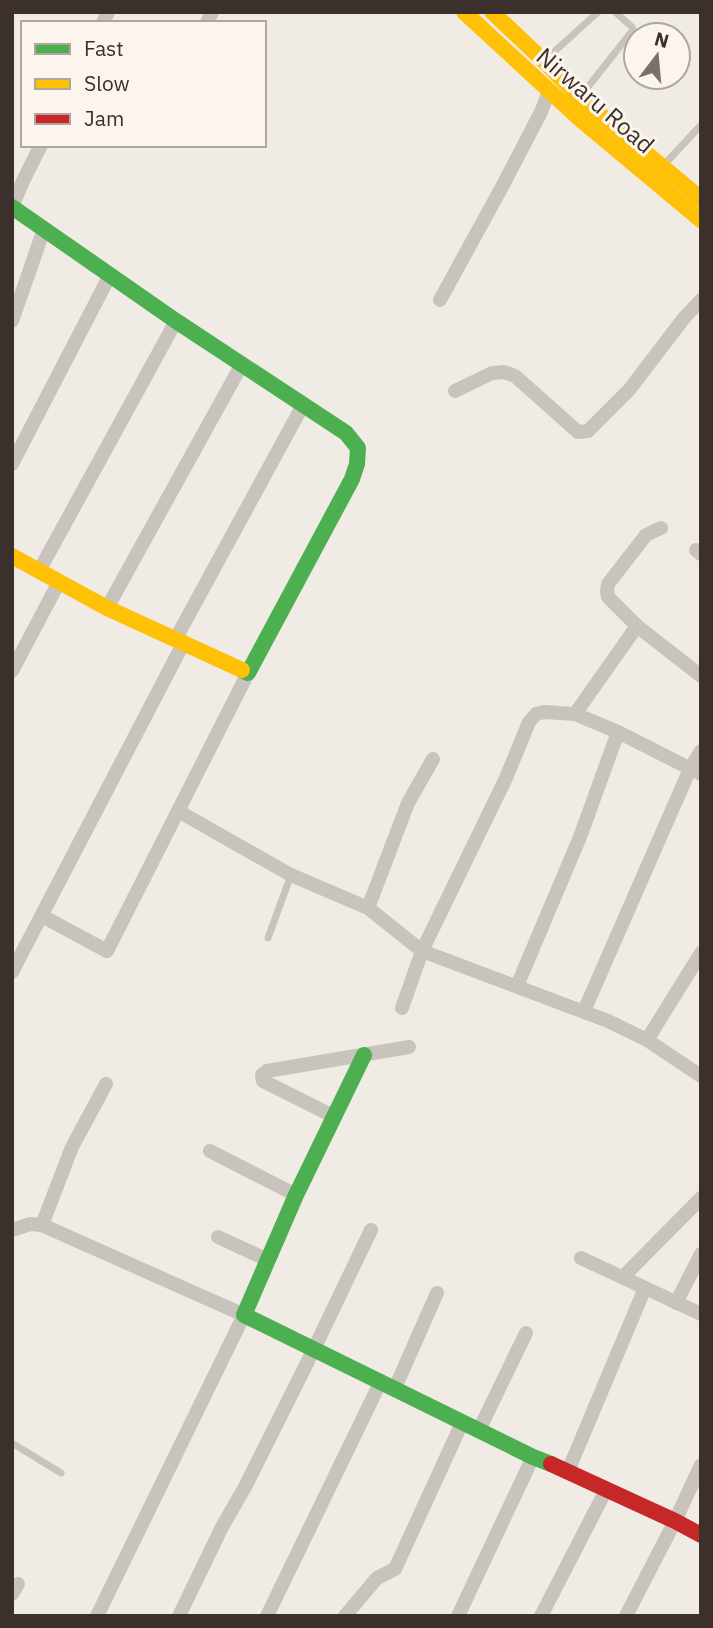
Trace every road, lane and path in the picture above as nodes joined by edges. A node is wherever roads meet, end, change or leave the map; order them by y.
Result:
1 (464, 12) edge
2 (492, 12) edge
3 (598, 12) edge
4 (615, 12) edge
5 (544, 61) junction
6 (549, 92) junction
7 (580, 98) junction
8 (701, 125) edge
9 (40, 147) edge
10 (662, 167) junction
11 (701, 199) edge
12 (12, 207) edge
13 (701, 220) edge
14 (44, 229) junction
15 (110, 275) junction
16 (440, 300) dead end
17 (701, 300) edge
18 (12, 321) edge
19 (176, 321) junction
20 (242, 364) junction
21 (455, 391) dead end
22 (303, 405) junction
23 (12, 464) edge
24 (661, 528) dead end
25 (12, 556) edge
26 (39, 571) junction
27 (59, 582) junction
28 (107, 608) junction
29 (637, 626) junction
30 (179, 642) junction
31 (12, 671) edge
32 (248, 674) junction
33 (701, 676) edge
34 (575, 714) junction
35 (618, 732) junction
36 (701, 751) edge
37 (433, 759) dead end
38 (695, 772) edge
39 (178, 811) junction
40 (291, 875) junction
41 (368, 908) junction
42 (42, 916) junction
43 (268, 938) dead end
44 (422, 951) junction
45 (701, 953) edge
46 (12, 972) edge
47 (517, 986) junction
48 (402, 1008) dead end
49 (584, 1011) junction
50 (647, 1040) junction
51 (409, 1047) dead end
52 (364, 1055) junction
53 (701, 1076) edge
54 (106, 1084) dead end
55 (335, 1116) junction
56 (210, 1151) dead end
57 (296, 1195) junction
58 (701, 1198) edge
59 (41, 1225) junction
60 (12, 1230) edge
61 (371, 1230) dead end
62 (218, 1237) dead end
63 (701, 1254) edge
64 (581, 1258) dead end
65 (268, 1260) junction
66 (623, 1278) junction
67 (645, 1288) junction
68 (438, 1293) dead end
69 (676, 1303) junction
70 (701, 1314) edge
71 (244, 1315) junction
72 (526, 1333) dead end
73 (314, 1349) junction
74 (388, 1385) junction
75 (461, 1423) junction
76 (479, 1430) junction
77 (12, 1443) edge
78 (533, 1457) junction
79 (701, 1465) edge
80 (568, 1471) junction
81 (61, 1474) dead end
82 (606, 1490) junction
83 (675, 1521) junction
84 (701, 1535) edge
85 (97, 1616) edge
86 (179, 1616) edge
87 (267, 1616) edge
88 (345, 1616) edge
89 (458, 1616) edge
90 (541, 1616) edge
91 (626, 1616) edge

1 - 6 street, Nirwaru Road
2 - 5 street, Nirwaru Road
3 - 5 lane
4 - 7 lane
5 - 7 street, Nirwaru Road
6 - 13 street, Nirwaru Road
6 - 16 street
7 - 10 street, Nirwaru Road
8 - 10 lane
9 - 12 street
10 - 11 street, Nirwaru Road
12 - 14 street
14 - 15 street
14 - 18 street
15 - 19 street
15 - 23 street
17 - 21 street
19 - 20 street
19 - 26 street
20 - 22 street
20 - 28 street
22 - 30 street
22 - 32 street
24 - 29 street
25 - 26 street
26 - 27 street
27 - 28 street
27 - 31 street
28 - 30 street
29 - 33 street
29 - 34 street
30 - 32 street
30 - 42 street
32 - 39 street
34 - 35 street
34 - 44 street
35 - 38 street
35 - 47 street
36 - 38 street
37 - 41 street
38 - 49 street
39 - 40 street
39 - 42 street
40 - 41 street
40 - 43 lane
41 - 44 street
42 - 46 street
44 - 47 street
44 - 48 street
45 - 50 street
47 - 49 street
49 - 50 street
50 - 53 street
51 - 52 street
52 - 55 street
52 - 55 street
54 - 59 street
55 - 57 street
56 - 57 street
57 - 65 street
58 - 66 street
59 - 60 street
59 - 71 street
61 - 73 street
62 - 65 street
63 - 69 street
64 - 66 street
65 - 71 street
66 - 67 street
67 - 69 street
67 - 80 street
68 - 74 street
69 - 70 street
71 - 73 street
71 - 85 street
72 - 76 street
73 - 74 street
73 - 86 street
74 - 75 street
74 - 87 street
75 - 76 street
75 - 88 street
76 - 78 street
77 - 81 lane
78 - 80 street
78 - 89 street
79 - 83 street
80 - 82 street
82 - 83 street
82 - 90 street
83 - 84 street
83 - 91 street

